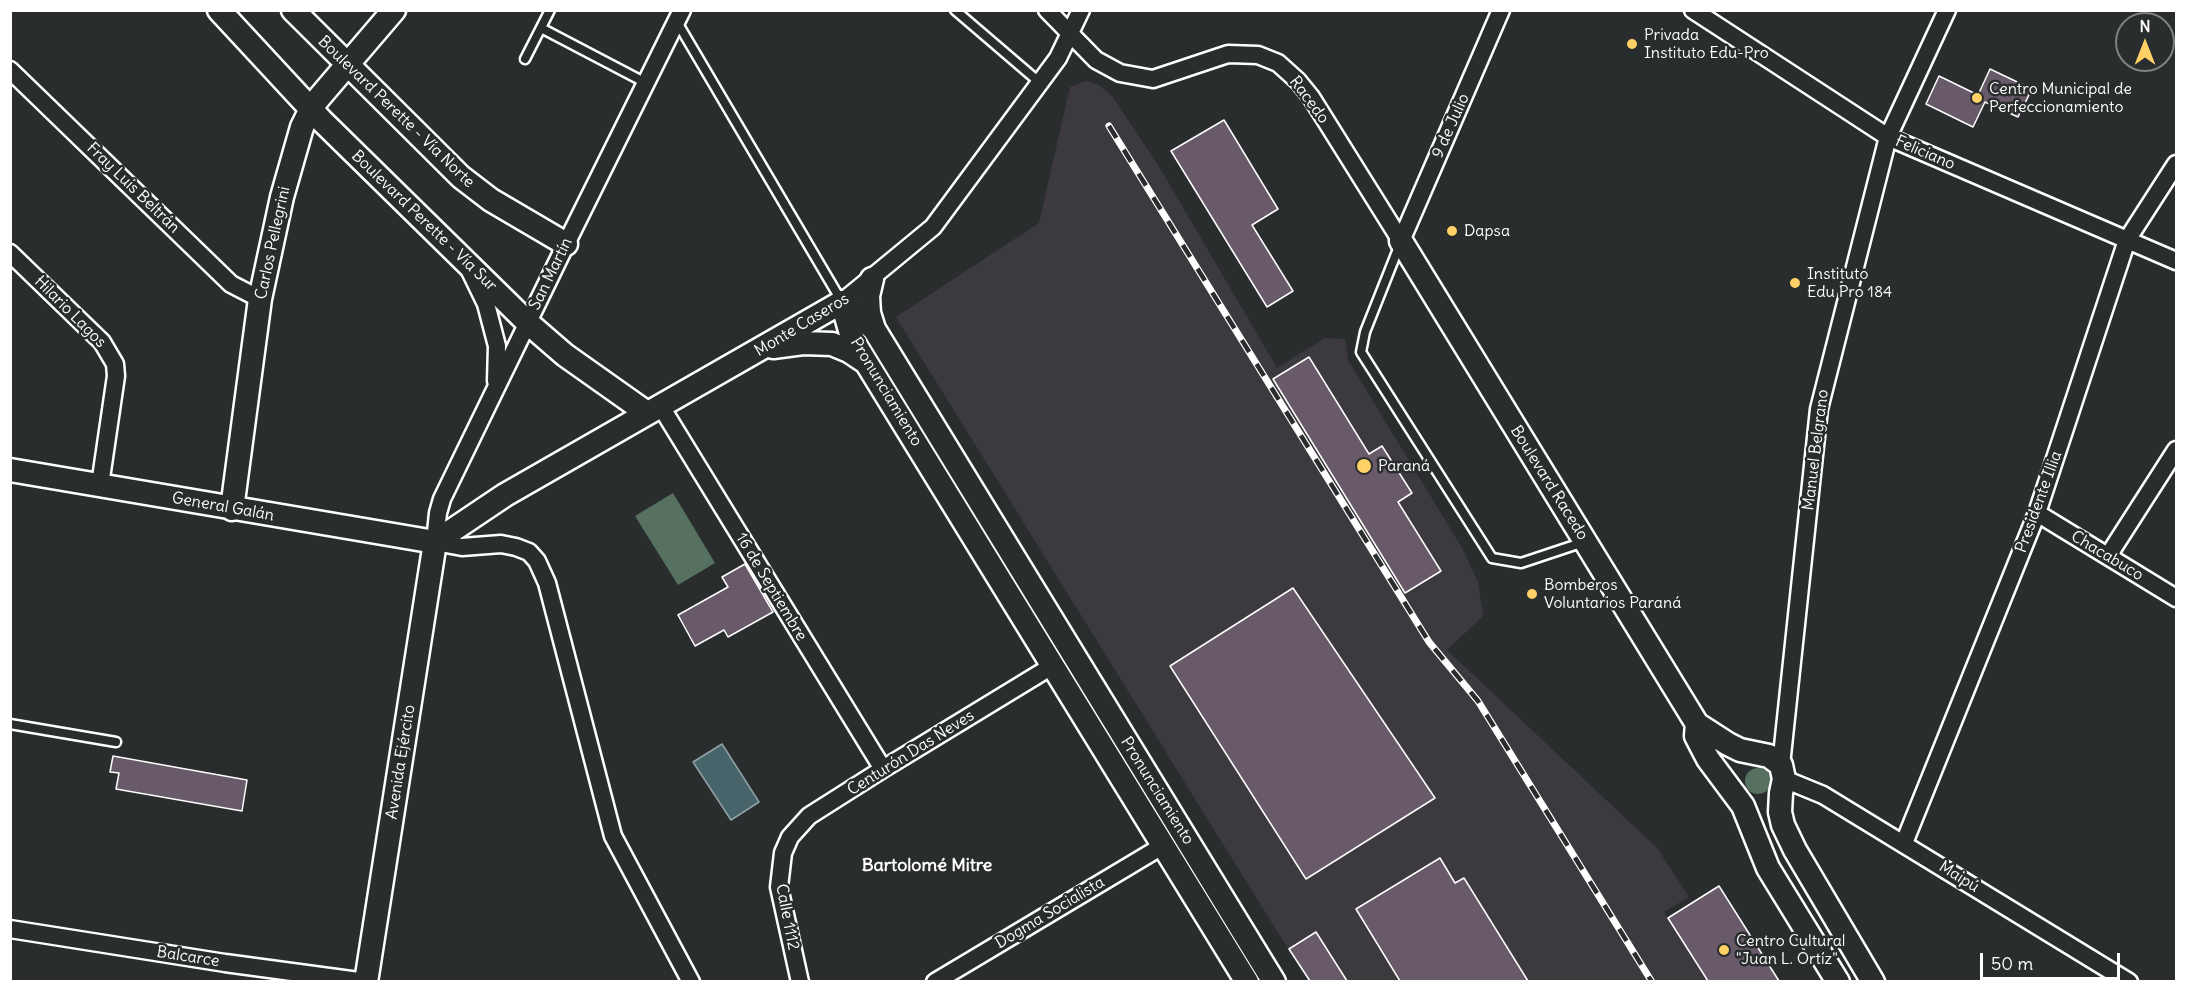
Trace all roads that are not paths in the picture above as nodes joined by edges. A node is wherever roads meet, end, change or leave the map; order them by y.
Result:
1 (219, 10) edge
2 (293, 10) edge
3 (394, 10) edge
4 (550, 10) edge
5 (955, 10) edge
6 (1047, 10) edge
7 (1081, 10) edge
8 (1502, 10) edge
9 (1693, 10) edge
10 (1947, 10) edge
11 (679, 16) edge
12 (541, 28) junction
13 (1071, 34) junction
14 (525, 59) dead end
15 (346, 65) junction
16 (10, 70) edge
17 (1039, 82) junction
18 (646, 83) junction
19 (311, 109) junction
20 (1888, 137) junction
21 (2176, 164) edge
22 (2127, 240) junction
23 (1401, 241) junction
24 (566, 244) junction
25 (10, 254) edge
26 (2176, 261) edge
27 (465, 262) junction
28 (872, 279) junction
29 (260, 299) junction
30 (842, 302) junction
31 (528, 323) junction
32 (874, 329) junction
33 (764, 349) junction
34 (866, 362) junction
35 (495, 392) junction
36 (654, 409) junction
37 (2176, 450) edge
38 (10, 470) edge
39 (100, 485) junction
40 (232, 509) junction
41 (2037, 513) junction
42 (435, 542) junction
43 (1585, 542) junction
44 (2108, 556) junction
45 (2176, 598) edge
46 (1053, 666) junction
47 (10, 724) edge
48 (1697, 724) junction
49 (116, 742) dead end
50 (1755, 753) junction
51 (883, 769) junction
52 (1782, 779) junction
53 (1729, 784) junction
54 (1743, 806) junction
55 (1904, 843) junction
56 (1164, 845) junction
57 (783, 853) joint
58 (10, 929) edge
59 (366, 981) edge
60 (691, 981) edge
61 (800, 981) edge
62 (935, 981) edge
63 (1247, 981) edge
64 (1274, 981) edge
65 (1838, 981) edge
66 (1873, 981) edge
67 (2129, 981) edge

1 - 19 street, Boulevard Perette - Vía Sur
2 - 15 street, Boulevard Perette - Vía Norte
3 - 15 street, Carlos Pellegrini
4 - 12 lane
5 - 17 lane
6 - 13 street, Racedo
7 - 13 street, Monte Caseros
8 - 23 street, 9 de Julio
9 - 20 street, Feliciano
10 - 20 street, Manuel Belgrano
11 - 18 street, San Martín
11 - 30 lane
12 - 14 lane
12 - 18 lane
13 - 17 street, Monte Caseros
13 - 23 street, Racedo
15 - 19 street, Carlos Pellegrini
15 - 24 street, Boulevard Perette - Vía Norte
16 - 29 street, Fray Luis Beltrán
17 - 28 street, Monte Caseros
18 - 24 street, San Martín
19 - 27 street, Boulevard Perette - Vía Sur
19 - 29 street, Carlos Pellegrini
20 - 22 street, Feliciano
20 - 52 street, Manuel Belgrano
21 - 22 street, Presidente Illia
22 - 26 street, Feliciano
22 - 41 street, Presidente Illia
23 - 43 street, Boulevard Racedo
23 - 43 lane
24 - 31 street, San Martín
25 - 39 street, Hilario Lagos
27 - 31 street, Boulevard Perette - Vía Sur
27 - 35 street
28 - 30 street, Monte Caseros
28 - 32 street
29 - 40 street, Carlos Pellegrini
30 - 32 street, Pronunciamiento
30 - 33 street, Monte Caseros
30 - 34 street, Pronunciamiento
31 - 35 street, San Martín
31 - 36 street, Boulevard Perette - Vía Sur
32 - 64 street, Pronunciamiento
33 - 34 street
33 - 36 street, Monte Caseros
34 - 46 street, Pronunciamiento
35 - 42 street, San Martín
36 - 42 street, Monte Caseros
36 - 51 street, 16 de Septiembre
37 - 44 street
38 - 39 street, General Galán
39 - 40 street, General Galán
40 - 42 street, General Galán
41 - 44 street, Chacabuco
41 - 55 street, Presidente Illia
42 - 59 street, Avenida Ejército
42 - 60 street
43 - 48 street, Boulevard Racedo
44 - 45 street, Chacabuco
46 - 51 street, Centurón Das Neves
46 - 56 street, Pronunciamiento
47 - 49 lane
48 - 50 street, Boulevard Racedo
48 - 53 street, Boulevard Racedo
50 - 52 street, Boulevard Racedo
50 - 53 street
51 - 57 street, Centurón Das Neves
52 - 54 street
52 - 55 street, Maipú
52 - 66 street
53 - 54 street, Boulevard Racedo
54 - 65 street, Boulevard Racedo
55 - 67 street, Maipú
56 - 62 street, Dogma Socialista
56 - 63 street, Pronunciamiento
57 - 61 street, Calle 1112
58 - 59 street, Balcarce

